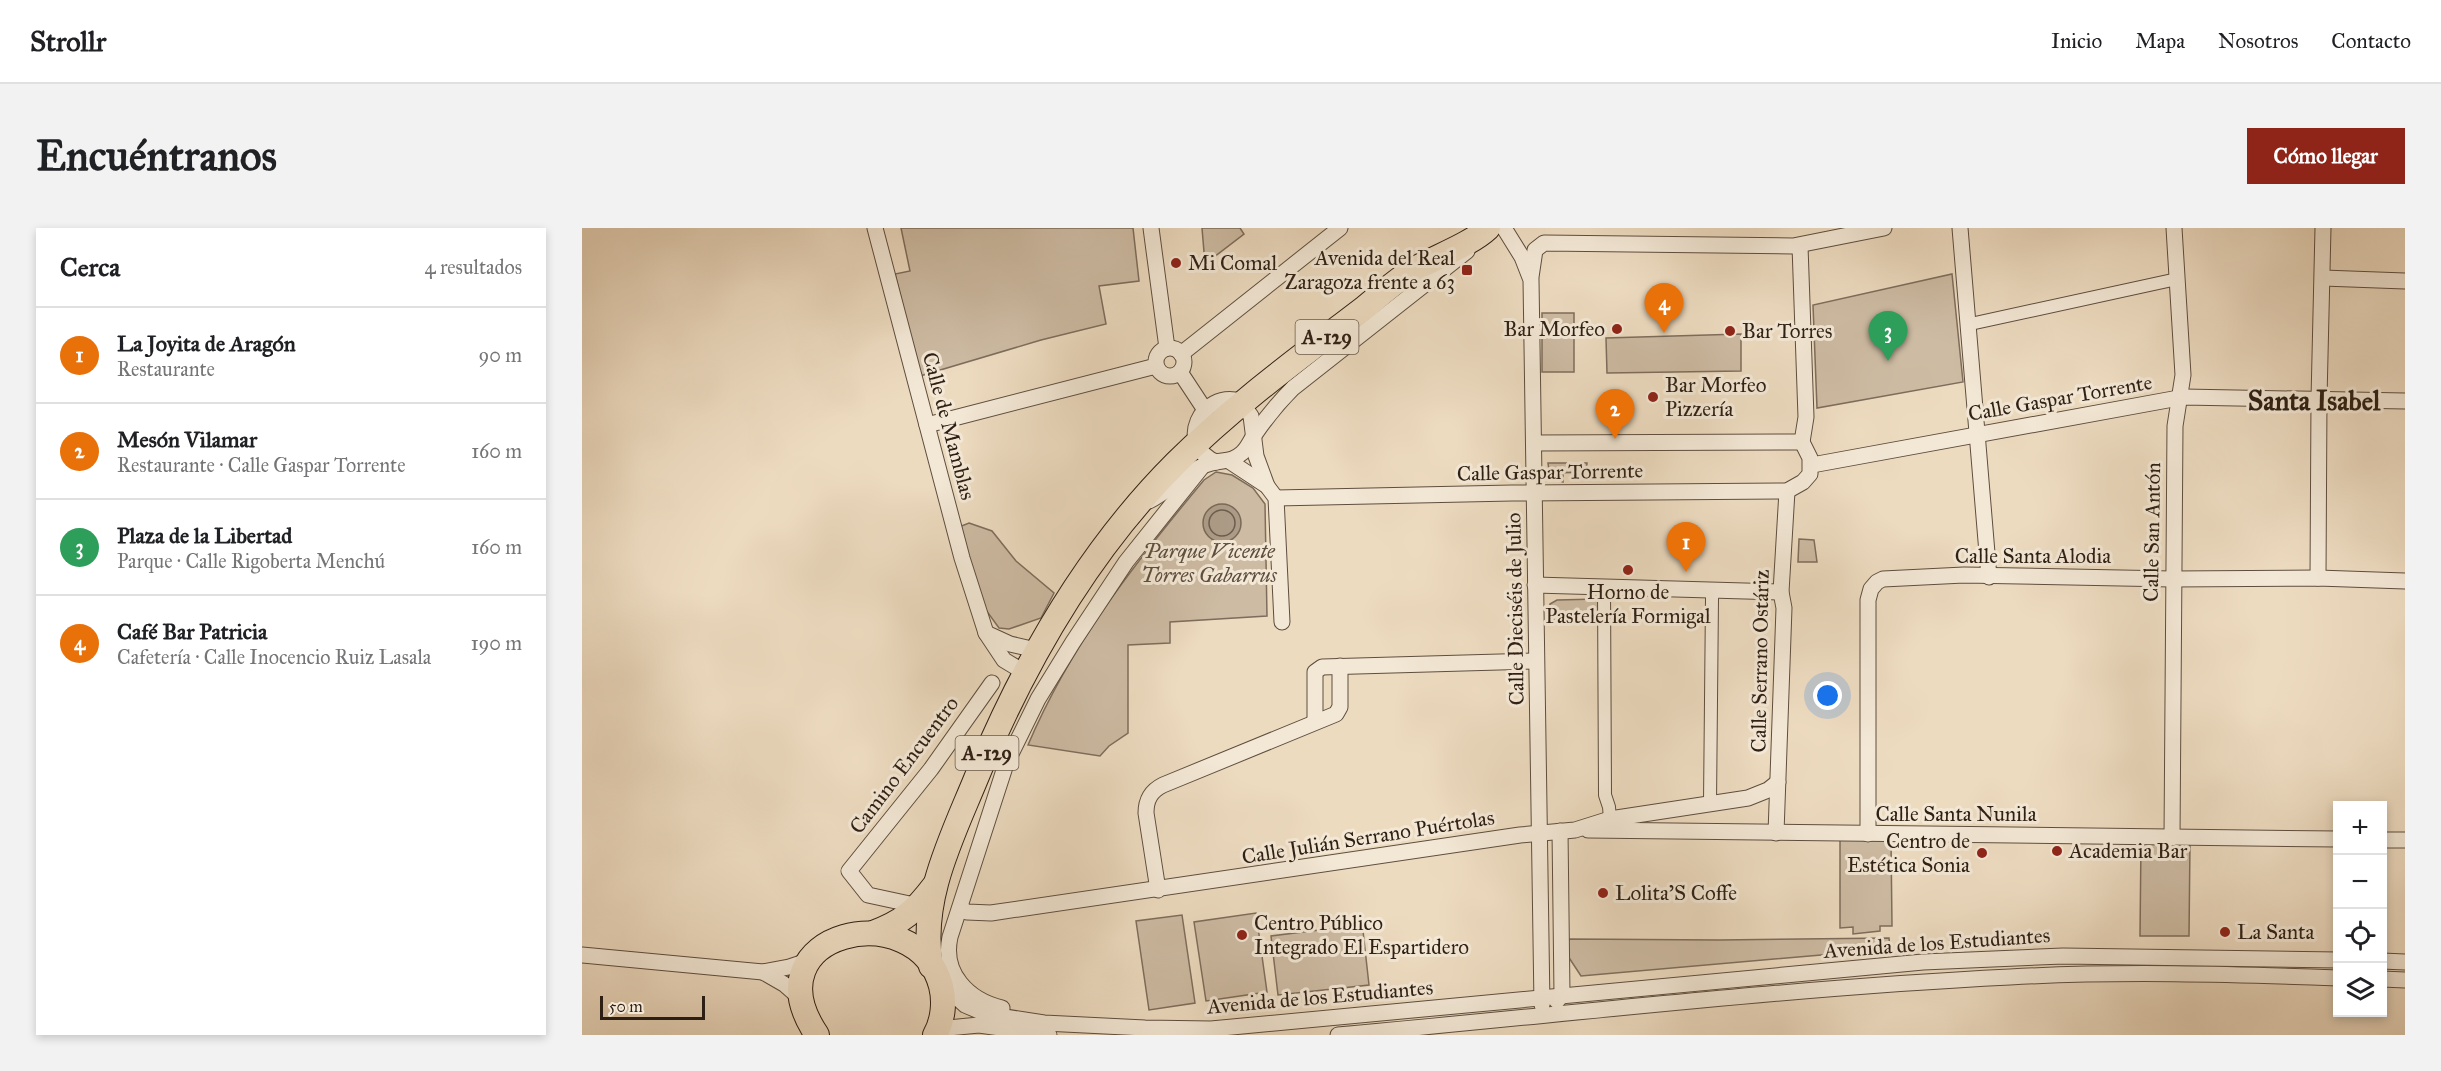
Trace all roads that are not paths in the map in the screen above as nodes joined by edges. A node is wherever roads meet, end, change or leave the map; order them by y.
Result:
1 (875, 228) edge
2 (1151, 228) edge
3 (1340, 228) edge
4 (1454, 228) edge
5 (1504, 228) edge
6 (1884, 228) edge
7 (1960, 228) edge
8 (2174, 228) edge
9 (2323, 228) edge
10 (1482, 234) edge
11 (1800, 246) junction
12 (1411, 272) junction
13 (2323, 278) junction
14 (2177, 279) junction
15 (1531, 280) junction
16 (2405, 281) edge
17 (1976, 323) dead end
18 (1174, 351) junction
19 (1156, 366) junction
20 (1180, 372) junction
21 (2179, 398) junction
22 (2319, 399) junction
23 (2405, 401) edge
24 (1243, 402) junction
25 (1205, 410) junction
26 (927, 425) junction
27 (1254, 435) junction
28 (1978, 435) junction
29 (1802, 442) junction
30 (1534, 443) junction
31 (1197, 444) junction
32 (1223, 461) junction
33 (1812, 465) junction
34 (1201, 468) junction
35 (1787, 491) junction
36 (1271, 492) junction
37 (1534, 493) junction
38 (1134, 510) junction
39 (1989, 577) junction
40 (2318, 578) junction
41 (2172, 579) junction
42 (2405, 581) edge
43 (1535, 585) junction
44 (1604, 587) junction
45 (1714, 590) junction
46 (1781, 592) junction
47 (1282, 622) dead end
48 (986, 633) junction
49 (1036, 650) junction
50 (1536, 661) junction
51 (1340, 666) junction
52 (1024, 672) junction
53 (992, 683) dead end
54 (1315, 721) junction
55 (1778, 782) junction
56 (1710, 803) junction
57 (1610, 819) junction
58 (1567, 831) junction
59 (1539, 833) junction
60 (1776, 833) junction
61 (1868, 834) junction
62 (2172, 838) junction
63 (2333, 839) edge
64 (2387, 840) edge
65 (2405, 840) edge
66 (935, 885) junction
67 (1158, 890) junction
68 (919, 906) junction
69 (960, 908) junction
70 (873, 933) junction
71 (582, 955) edge
72 (811, 960) junction
73 (2333, 960) edge
74 (2387, 961) edge
75 (2405, 962) edge
76 (763, 972) junction
77 (2333, 978) edge
78 (945, 979) junction
79 (2387, 979) edge
80 (2405, 980) edge
81 (1562, 995) junction
82 (1541, 997) junction
83 (801, 999) junction
84 (1542, 1017) junction
85 (1103, 1026) junction
86 (936, 1032) edge
87 (817, 1035) edge
88 (1049, 1035) edge
89 (1338, 1035) edge

1 - 26 street, Calle de Mamblas
2 - 18 street
3 - 18 street
4 - 12 main road, A-129
5 - 15 street, Calle Dieciséis de Julio
6 - 11 street
7 - 28 street
8 - 14 street, Calle San Antón
9 - 13 street
10 - 12 main road, A-129
10 - 27 street
11 - 15 street
11 - 29 street
12 - 24 main road, A-129
13 - 16 street
13 - 22 street
14 - 17 street
14 - 21 street, Calle San Antón
15 - 30 street, Calle Dieciséis de Julio
18 - 19 street
18 - 20 street
19 - 20 street
19 - 26 street
20 - 25 street
21 - 22 street, Calle Gaspar Torrente
21 - 28 street, Calle Gaspar Torrente
21 - 41 street, Calle San Antón
22 - 23 street, Calle Gaspar Torrente
22 - 40 street
24 - 25 street
24 - 27 street
24 - 31 main road, A-129
25 - 31 street
26 - 48 street, Calle de Mamblas
27 - 32 street
27 - 36 street
28 - 33 street, Calle Gaspar Torrente
28 - 39 street
29 - 30 street, Calle Gaspar Torrente
29 - 33 street
30 - 37 street, Calle Dieciséis de Julio
31 - 32 street
31 - 38 main road, A-129
32 - 34 street
32 - 36 street
33 - 35 street
34 - 38 street
34 - 69 street
35 - 37 street, Calle Gaspar Torrente
35 - 46 street, Calle Serrano Ostáriz
36 - 37 street, Calle Gaspar Torrente
36 - 47 street
37 - 43 street, Calle Dieciséis de Julio
38 - 49 main road, A-129
39 - 41 street, Calle Santa Alodia
39 - 61 street, Calle Santa Alodia
40 - 41 street, Calle Santa Alodia
40 - 42 street, Calle Santa Alodia
41 - 62 street, Calle San Antón
43 - 44 street
43 - 50 street, Calle Dieciséis de Julio
44 - 45 street
44 - 57 street
45 - 46 street
45 - 56 street
46 - 55 street, Calle Serrano Ostáriz
48 - 49 street
48 - 52 street, Calle de Mamblas
49 - 52 main road, A-129
50 - 51 street
50 - 59 street, Calle Dieciséis de Julio
51 - 54 street
51 - 54 street
52 - 66 main road, A-129
53 - 68 street, Camino Encuentro
54 - 67 street
55 - 56 street, Calle Julián Serrano Puértolas
55 - 60 street, Calle Serrano Ostáriz
56 - 57 street, Calle Julián Serrano Puértolas
57 - 58 street, Calle Julián Serrano Puértolas
58 - 59 street, Calle Julián Serrano Puértolas
58 - 60 street, Calle Santa Nunila
58 - 81 street
59 - 67 street, Calle Julián Serrano Puértolas
59 - 82 street, Calle Dieciséis de Julio
60 - 61 street, Calle Santa Nunila
61 - 62 street, Calle Santa Nunila
62 - 63 street, Calle Santa Nunila
64 - 65 street
66 - 68 main road, A-129
66 - 78 main road, A-129
67 - 69 street, Calle Julián Serrano Puértolas
68 - 70 main road, A-129
69 - 78 street
70 - 72 main road, A-129
70 - 78 main road, A-129
71 - 76 street
72 - 76 street
72 - 83 main road
73 - 81 street, Avenida de los Estudiantes
74 - 75 street
76 - 83 street
77 - 84 street, Avenida de los Estudiantes
78 - 85 street, Avenida de los Estudiantes
78 - 85 street, Avenida de los Estudiantes
78 - 86 main road, A-129
79 - 80 street
81 - 82 street, Avenida de los Estudiantes
81 - 84 street
82 - 84 street
82 - 85 street, Avenida de los Estudiantes
83 - 87 main road
84 - 89 street, Avenida de los Estudiantes
86 - 88 street

